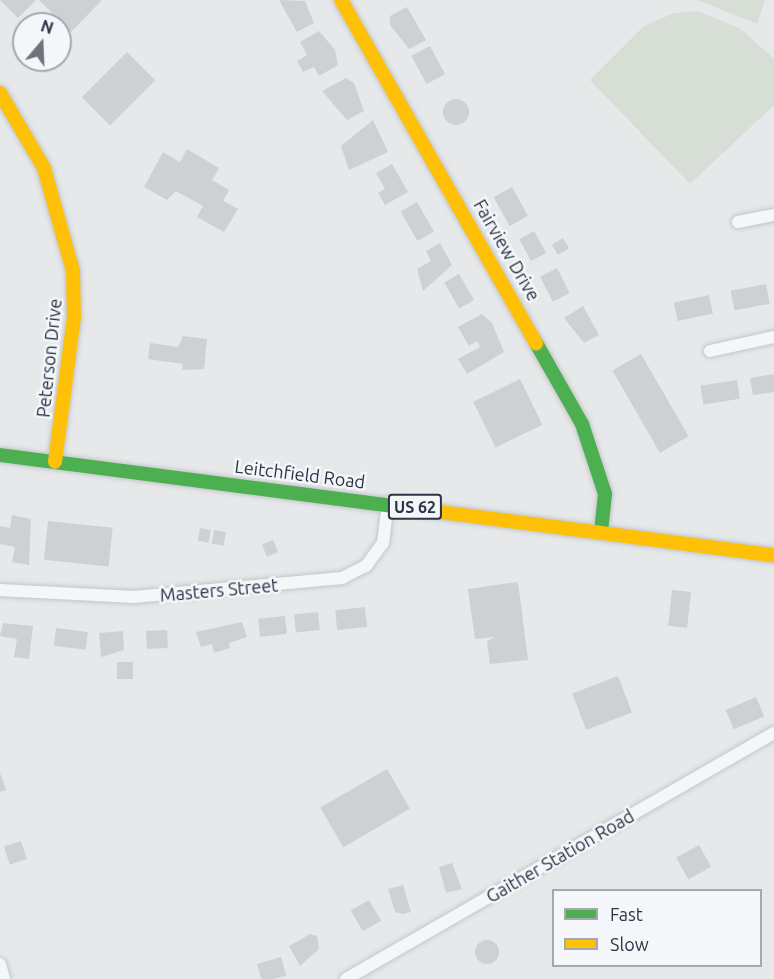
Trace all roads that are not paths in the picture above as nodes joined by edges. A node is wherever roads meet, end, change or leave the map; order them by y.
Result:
1 (342, 0) edge
2 (0, 93) edge
3 (774, 215) edge
4 (738, 222) dead end
5 (774, 337) edge
6 (710, 351) dead end
7 (0, 455) edge
8 (55, 462) junction
9 (388, 503) junction
10 (601, 531) junction
11 (774, 555) edge
12 (0, 590) edge
13 (774, 733) edge
14 (0, 964) edge
15 (4, 979) edge
16 (346, 979) edge

1 - 10 street, Fairview Drive
2 - 8 street, Peterson Drive
3 - 4 street
5 - 6 street
7 - 8 street, Leitchfield Road / US 62
8 - 9 street, Leitchfield Road / US 62
9 - 10 street, Leitchfield Road / US 62
9 - 12 street, Masters Street
10 - 11 street, Leitchfield Road / US 62
13 - 16 street, Gaither Station Road
14 - 15 street

